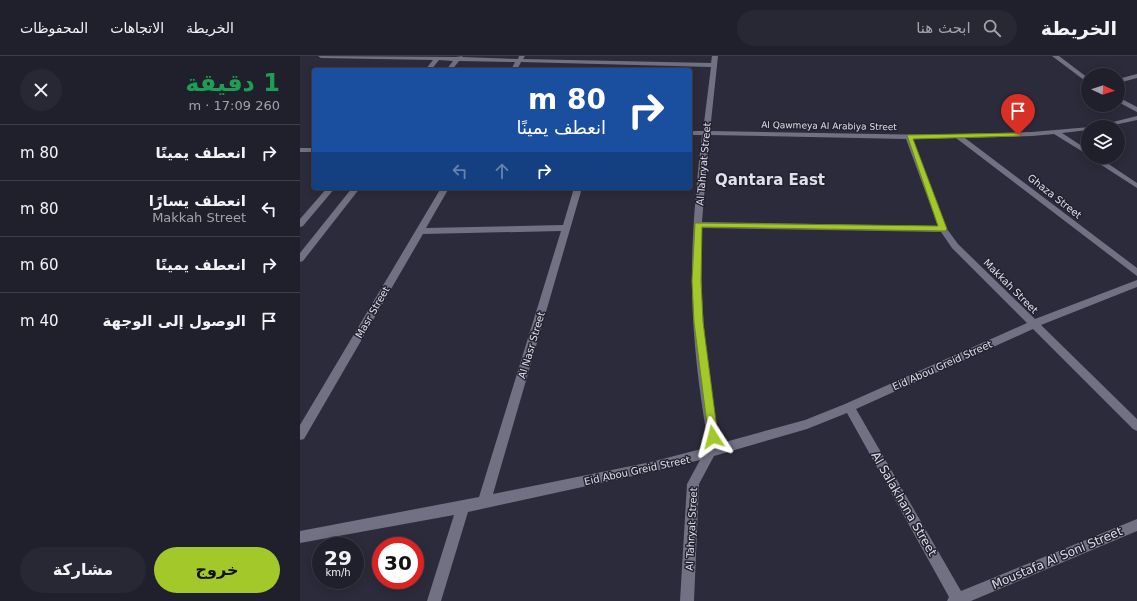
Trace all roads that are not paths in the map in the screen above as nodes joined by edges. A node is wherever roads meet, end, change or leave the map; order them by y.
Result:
1 (321, 56) edge
2 (375, 56) edge
3 (1056, 56) edge
4 (439, 57) edge
5 (459, 57) edge
6 (521, 58) edge
7 (620, 59) edge
8 (714, 61) edge
9 (430, 68) edge
10 (451, 68) edge
11 (515, 68) edge
12 (1081, 76) edge
13 (1137, 76) edge
14 (1125, 79) edge
15 (1125, 103) edge
16 (1137, 110) edge
17 (1137, 118) edge
18 (1125, 121) edge
19 (1081, 129) edge
20 (1056, 132) junction
21 (692, 133) edge
22 (706, 133) junction
23 (909, 137) junction
24 (959, 137) junction
25 (1081, 148) edge
26 (300, 150) edge
27 (312, 150) edge
28 (1104, 164) edge
29 (1137, 186) edge
30 (329, 190) edge
31 (354, 190) edge
32 (444, 190) edge
33 (577, 190) edge
34 (300, 224) edge
35 (698, 225) junction
36 (566, 228) junction
37 (943, 229) junction
38 (419, 231) junction
39 (300, 259) edge
40 (1137, 273) edge
41 (1137, 283) edge
42 (1034, 324) junction
43 (849, 407) junction
44 (1137, 426) edge
45 (300, 436) edge
46 (711, 453) junction
47 (484, 503) junction
48 (463, 507) junction
49 (1137, 525) edge
50 (300, 537) edge
51 (957, 600) edge
52 (434, 601) edge
53 (687, 601) edge

1 - 2 street
2 - 4 street
3 - 12 street
4 - 5 street
4 - 9 street
5 - 6 street
5 - 10 street
6 - 7 street
6 - 11 street
7 - 8 street
8 - 22 street, Al Tahryat Street
13 - 14 street
15 - 16 street
17 - 18 street
19 - 20 street, Al Qawmeya Al Arabiya Street
20 - 24 street, Al Qawmeya Al Arabiya Street
20 - 25 street
21 - 22 street, Al Qawmeya Al Arabiya Street
22 - 23 street, Al Qawmeya Al Arabiya Street
22 - 35 street, Al Tahryat Street
23 - 24 street, Al Qawmeya Al Arabiya Street
23 - 37 street, Makkah Street
24 - 40 street, Ghaza Street
26 - 27 street
28 - 29 street
30 - 34 street
31 - 39 street
32 - 38 street, Masr Street
33 - 36 street, Al Nasr Street
35 - 37 street
35 - 46 street, Al Tahryat Street
36 - 38 street
36 - 47 street, Al Nasr Street
37 - 42 street, Makkah Street
38 - 45 street, Masr Street
41 - 42 street, Eid Abou Greid Street
42 - 43 street, Eid Abou Greid Street
42 - 44 street, Makkah Street
43 - 46 street, Eid Abou Greid Street
43 - 51 street, Al Salakhana Street
46 - 47 street, Eid Abou Greid Street
46 - 53 street, Al Tahryat Street
47 - 48 street, Eid Abou Greid Street
48 - 50 street, Eid Abou Greid Street
48 - 52 street
49 - 51 street, Moustafa Al Soni Street

